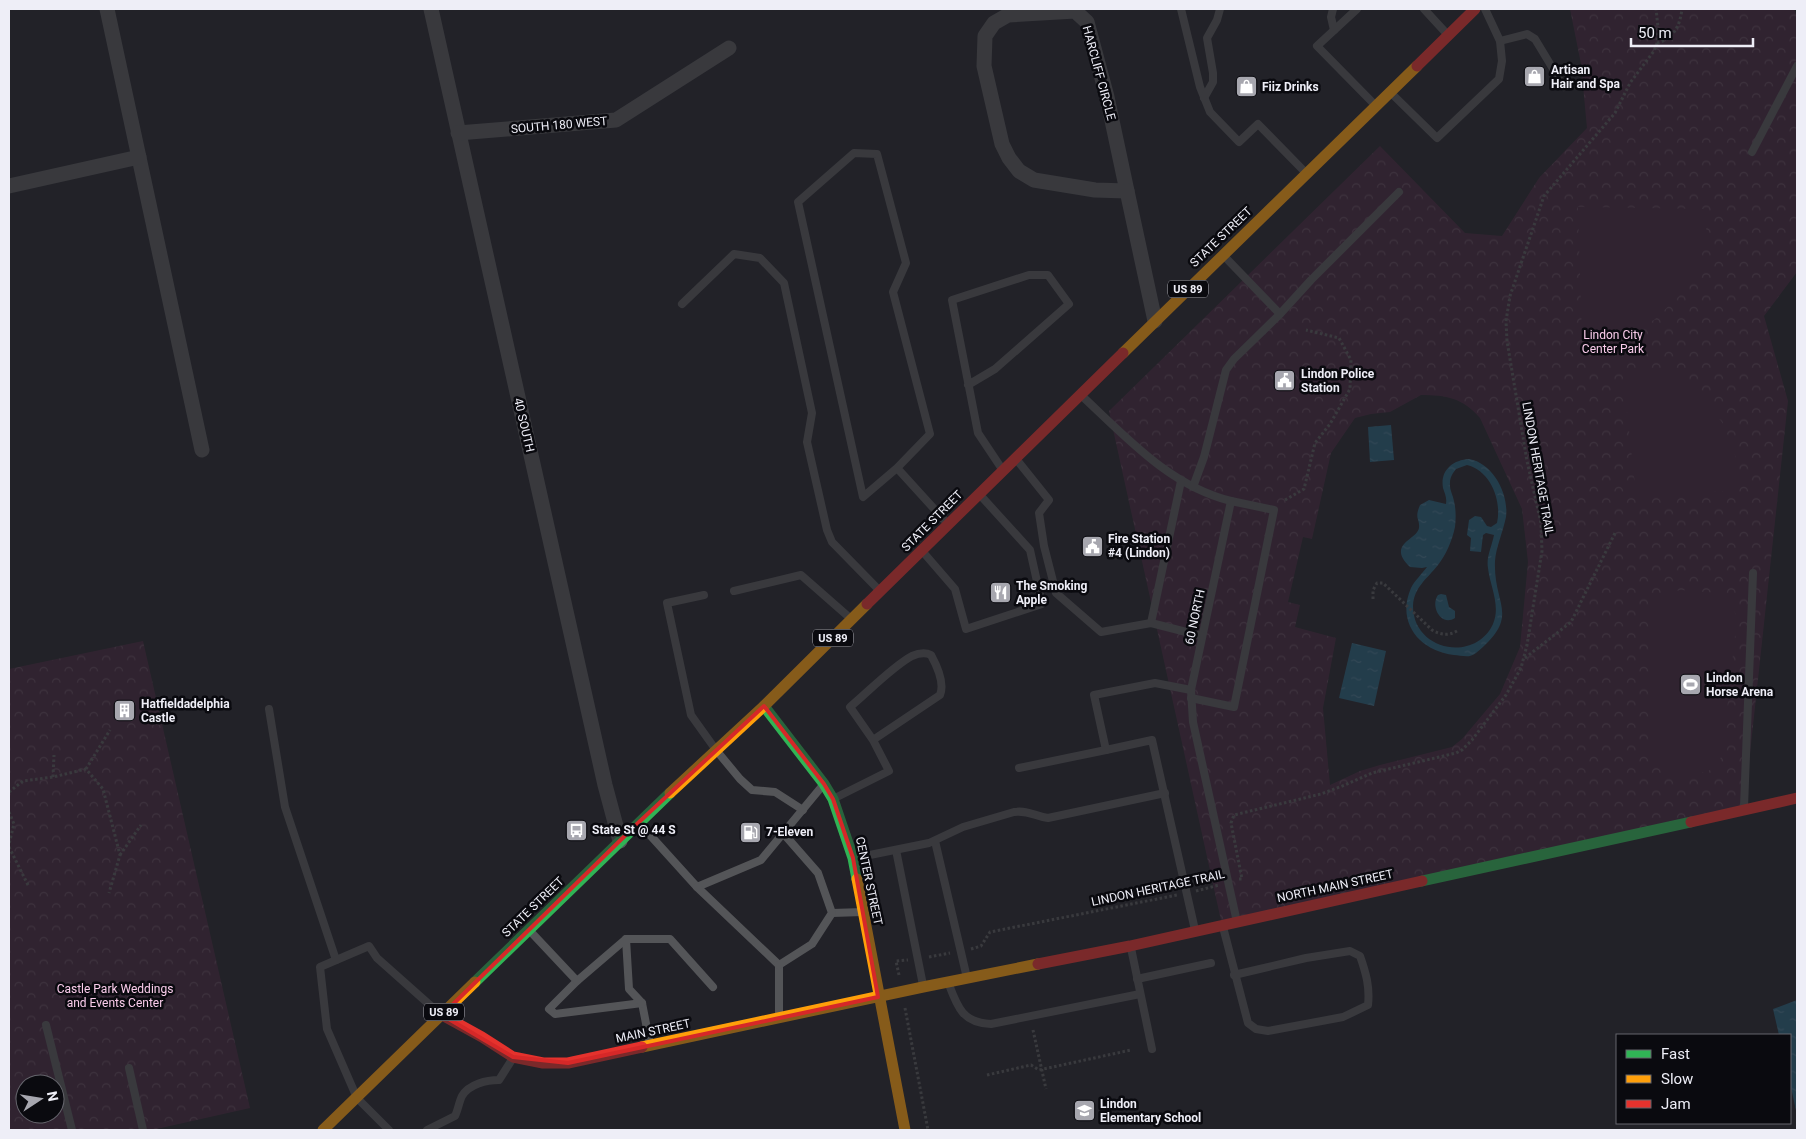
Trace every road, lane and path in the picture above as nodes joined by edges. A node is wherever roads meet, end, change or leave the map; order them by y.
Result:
1 (107, 9) edge
2 (431, 9) edge
3 (1220, 9) edge
4 (1333, 9) edge
5 (1357, 9) edge
6 (1424, 9) edge
7 (1475, 9) edge
8 (1485, 9) edge
9 (1656, 9) edge
10 (1682, 9) edge
11 (1183, 12) edge
12 (1334, 30) junction
13 (1448, 35) junction
14 (1500, 41) junction
15 (1657, 43) junction
16 (729, 48) dead end
17 (1797, 66) edge
18 (1564, 87) dead end
19 (1390, 92) junction
20 (1204, 98) junction
21 (1376, 106) junction
22 (458, 134) junction
23 (1752, 152) dead end
24 (138, 158) junction
25 (1306, 174) junction
26 (9, 186) edge
27 (1127, 190) junction
28 (1399, 192) dead end
29 (1223, 255) junction
30 (682, 304) dead end
31 (1280, 314) junction
32 (1155, 321) junction
33 (1306, 330) dead end
34 (968, 385) junction
35 (1080, 395) junction
36 (202, 450) dead end
37 (1016, 458) junction
38 (897, 468) junction
39 (1003, 470) junction
40 (1182, 481) junction
41 (1194, 487) junction
42 (979, 494) junction
43 (1285, 500) dead end
44 (1232, 501) junction
45 (948, 525) junction
46 (1616, 531) dead end
47 (922, 551) junction
48 (1753, 573) dead end
49 (734, 592) dead end
50 (880, 592) junction
51 (704, 594) dead end
52 (1373, 599) dead end
53 (852, 620) junction
54 (1151, 623) junction
55 (1457, 631) dead end
56 (1202, 636) junction
57 (1525, 659) junction
58 (1191, 690) junction
59 (1190, 698) junction
60 (764, 706) junction
61 (269, 709) dead end
62 (110, 730) dead end
63 (873, 740) junction
64 (716, 750) junction
65 (1106, 750) junction
66 (54, 755) dead end
67 (1019, 768) dead end
68 (86, 769) junction
69 (53, 777) junction
70 (824, 784) junction
71 (9, 792) edge
72 (1165, 793) junction
73 (1797, 798) edge
74 (833, 799) junction
75 (1744, 809) junction
76 (803, 810) junction
77 (9, 812) edge
78 (638, 823) junction
79 (141, 825) dead end
80 (783, 833) junction
81 (620, 841) junction
82 (935, 841) junction
83 (9, 844) edge
84 (9, 847) edge
85 (896, 850) junction
86 (120, 856) junction
87 (853, 858) junction
88 (1228, 882) junction
89 (29, 887) dead end
90 (698, 887) junction
91 (110, 893) dead end
92 (1186, 893) junction
93 (863, 912) junction
94 (832, 913) junction
95 (1236, 922) junction
96 (1222, 925) junction
97 (529, 930) junction
98 (1195, 931) junction
99 (626, 939) junction
100 (1130, 946) junction
101 (961, 951) junction
102 (919, 959) junction
103 (336, 960) junction
104 (1211, 963) dead end
105 (779, 965) junction
106 (1234, 975) junction
107 (967, 978) junction
108 (1137, 979) junction
109 (577, 981) junction
110 (948, 982) junction
111 (713, 987) dead end
112 (923, 987) junction
113 (902, 992) junction
114 (1140, 994) junction
115 (878, 997) junction
116 (642, 1003) junction
117 (442, 1015) junction
118 (779, 1018) junction
119 (46, 1025) dead end
120 (1032, 1030) dead end
121 (650, 1046) junction
122 (1152, 1049) dead end
123 (1131, 1050) dead end
124 (513, 1057) junction
125 (129, 1068) dead end
126 (1042, 1070) junction
127 (987, 1075) dead end
128 (1046, 1089) dead end
129 (357, 1098) junction
130 (328, 1128) edge
131 (72, 1130) edge
132 (143, 1130) edge
133 (389, 1130) edge
134 (427, 1130) edge
135 (905, 1130) edge
136 (928, 1130) edge

1 - 24 street
2 - 22 street, 40 SOUTH
3 - 20 lane
4 - 12 lane
5 - 12 lane
6 - 13 lane
7 - 13 street, STATE STREET / US 89
8 - 14 lane
9 - 15 path
10 - 15 path
11 - 20 lane
12 - 21 lane
13 - 19 street, STATE STREET / US 89
14 - 18 lane
14 - 19 lane
15 - 57 path, LINDON HERITAGE TRAIL
16 - 22 street, SOUTH 180 WEST
17 - 23 lane
19 - 21 street, STATE STREET / US 89
20 - 25 lane
21 - 25 street, STATE STREET / US 89
22 - 81 street, 40 SOUTH
24 - 26 street
24 - 36 street
25 - 29 street, STATE STREET / US 89
27 - 27 street, HARCLIFF CIRCLE
27 - 32 street, HARCLIFF CIRCLE
28 - 31 lane
29 - 31 lane
29 - 32 street, STATE STREET / US 89
30 - 50 lane
31 - 41 lane
32 - 35 street, STATE STREET / US 89
33 - 43 path
34 - 34 lane
34 - 39 lane
35 - 37 street, STATE STREET / US 89
35 - 40 lane
37 - 39 street, STATE STREET / US 89
37 - 54 lane
38 - 38 lane
38 - 45 lane
39 - 42 street, STATE STREET / US 89
40 - 41 lane
40 - 54 lane
41 - 44 lane
42 - 45 street, STATE STREET / US 89
42 - 47 lane
44 - 56 lane, 60 NORTH
44 - 59 lane
45 - 47 street, STATE STREET / US 89
46 - 57 path
47 - 50 street, STATE STREET / US 89
48 - 75 lane
49 - 53 lane
50 - 53 street, US 89
51 - 64 lane
52 - 55 path
53 - 60 street, US 89
54 - 56 lane
56 - 58 lane, 60 NORTH
57 - 88 path, LINDON HERITAGE TRAIL
58 - 59 lane, 60 NORTH
58 - 65 lane
59 - 88 lane, 60 NORTH
60 - 64 street, STATE STREET / US 89
60 - 70 street, CENTER STREET
61 - 103 lane
62 - 68 path
63 - 63 lane
63 - 74 lane
64 - 76 lane
64 - 78 street, STATE STREET / US 89
65 - 67 lane
65 - 72 lane
66 - 69 path
68 - 69 path
68 - 86 path
69 - 71 path
70 - 74 street, CENTER STREET
70 - 76 lane
72 - 82 lane
72 - 92 lane
73 - 75 street, NORTH MAIN STREET
74 - 87 street, CENTER STREET
75 - 95 street, NORTH MAIN STREET
76 - 80 lane
77 - 83 path
78 - 81 street, STATE STREET / US 89
78 - 90 lane
79 - 86 path
80 - 90 lane
80 - 94 lane
81 - 97 street, STATE STREET / US 89
82 - 85 lane
82 - 101 lane
84 - 89 path
85 - 87 lane
85 - 102 lane
86 - 91 path
87 - 93 street, CENTER STREET
88 - 92 path, LINDON HERITAGE TRAIL
88 - 95 lane, 60 NORTH
90 - 105 lane
92 - 98 lane
92 - 101 path, LINDON HERITAGE TRAIL
93 - 94 lane
93 - 115 street, CENTER STREET
94 - 105 lane
95 - 96 street, NORTH MAIN STREET
96 - 98 street, NORTH MAIN STREET
96 - 106 lane
97 - 109 lane
97 - 117 street, STATE STREET / US 89
98 - 100 street, NORTH MAIN STREET
99 - 109 lane
99 - 111 lane
99 - 116 lane
100 - 107 street, NORTH MAIN STREET
100 - 108 lane
101 - 102 path, LINDON HERITAGE TRAIL
101 - 107 lane
102 - 112 lane
102 - 113 path, LINDON HERITAGE TRAIL
103 - 117 lane
103 - 129 lane
104 - 108 lane
105 - 118 lane
106 - 106 lane
107 - 110 street, NORTH MAIN STREET
108 - 114 lane
109 - 116 lane
110 - 112 street, NORTH MAIN STREET
110 - 114 lane
112 - 113 street, NORTH MAIN STREET
113 - 115 street, NORTH MAIN STREET
113 - 136 path, LINDON HERITAGE TRAIL
114 - 122 lane
115 - 118 street, MAIN STREET
115 - 135 street, CENTER STREET
116 - 121 lane
117 - 124 street, MAIN STREET
117 - 129 street, STATE STREET / US 89
118 - 121 street, MAIN STREET
119 - 131 lane
120 - 126 path
121 - 124 street, MAIN STREET
123 - 126 path
124 - 134 lane
125 - 132 lane
126 - 127 path
126 - 128 path
129 - 130 street, STATE STREET / US 89
129 - 133 lane

